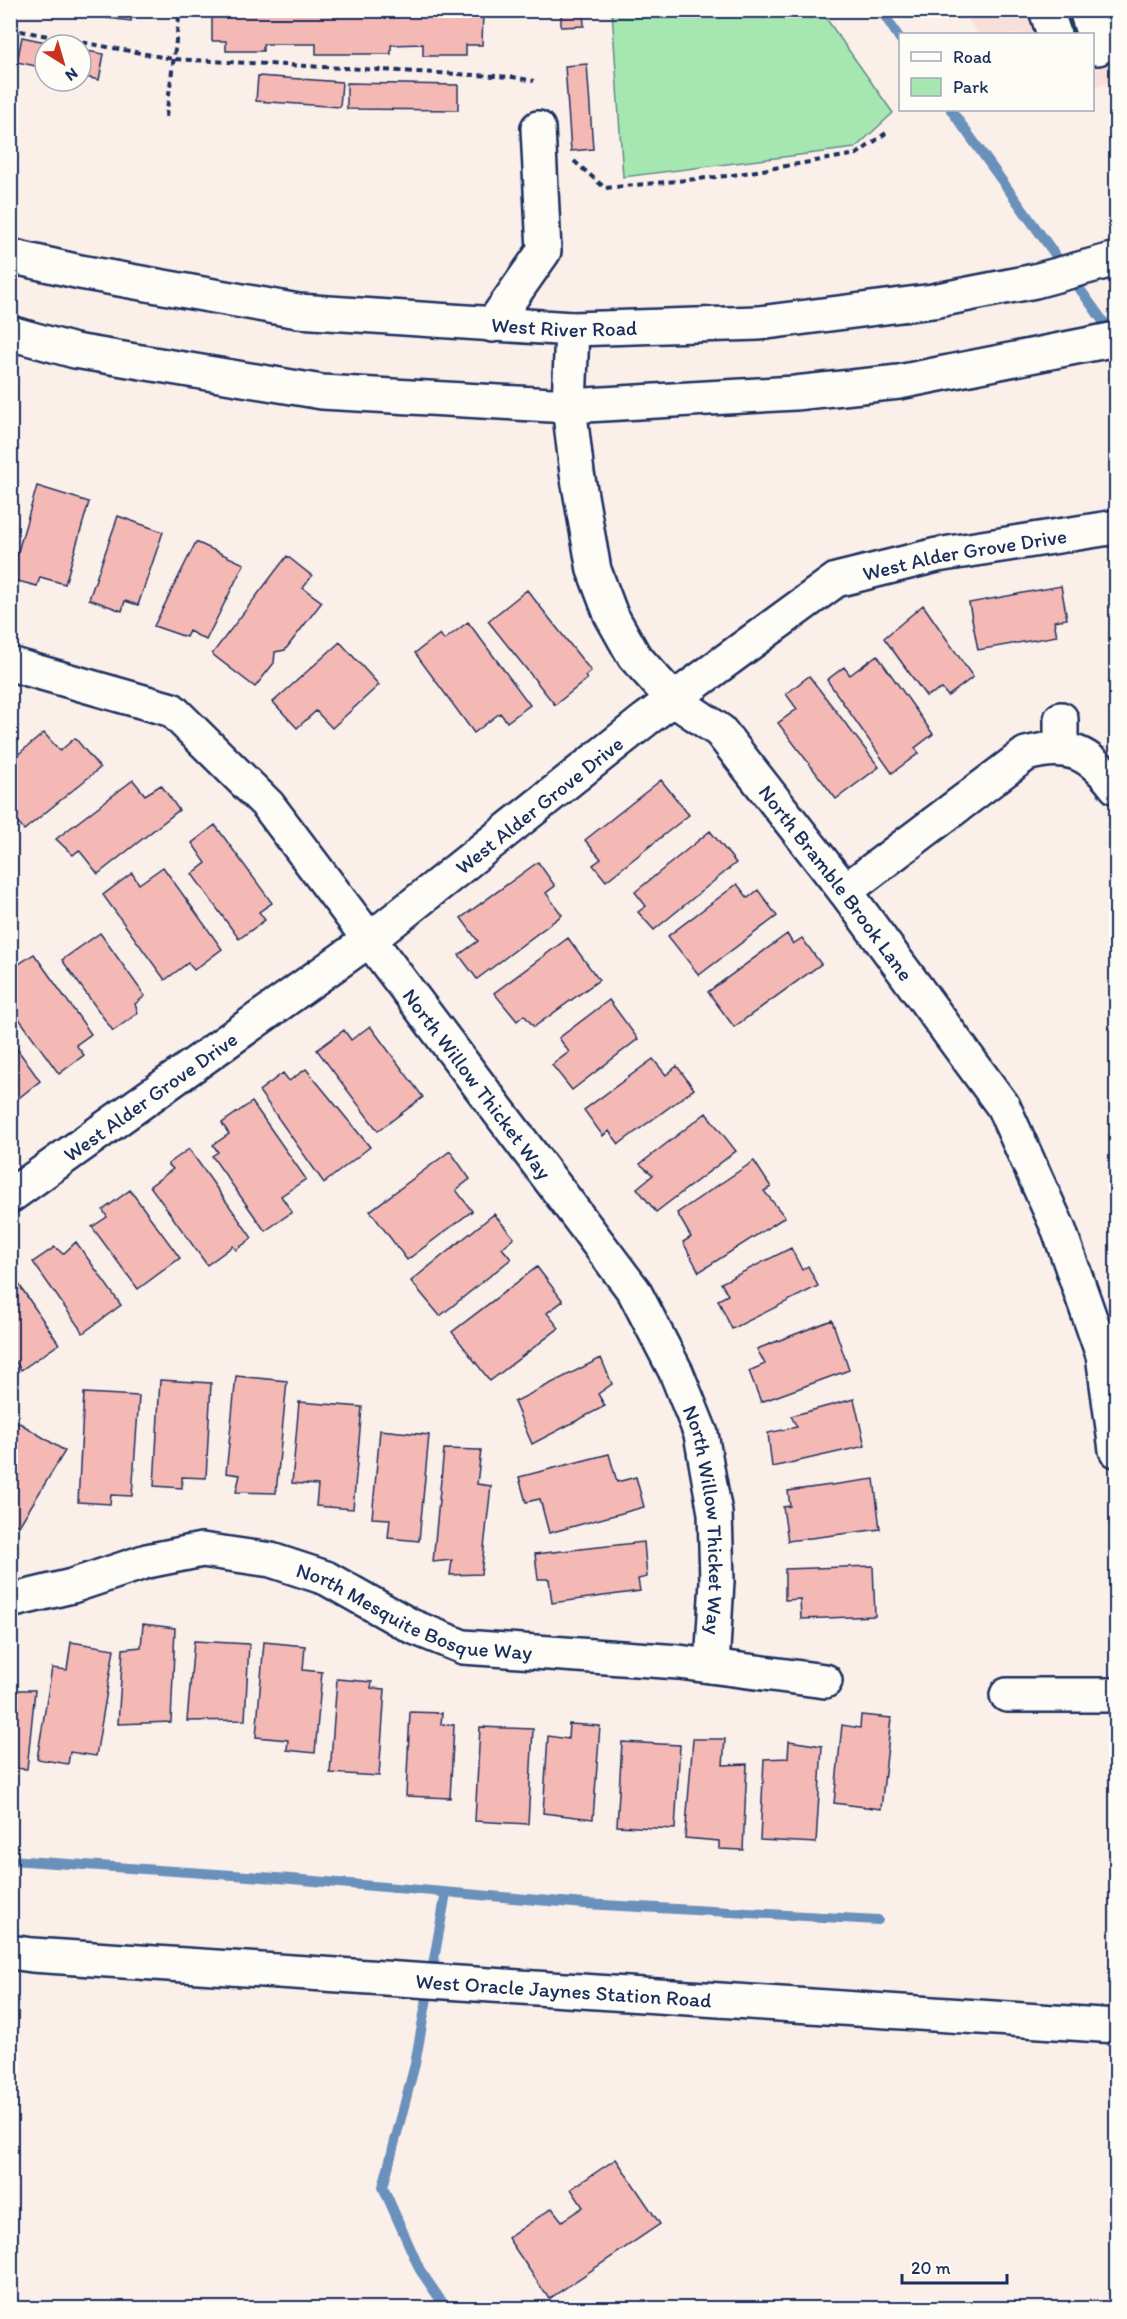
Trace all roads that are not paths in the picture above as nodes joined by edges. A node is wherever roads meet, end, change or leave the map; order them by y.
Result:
1 (1046, 10) edge
2 (1086, 10) edge
3 (1054, 33) edge
4 (1102, 46) edge
5 (538, 128) road end
6 (10, 256) edge
7 (1116, 259) edge
8 (492, 325) junction
9 (572, 329) junction
10 (10, 333) edge
11 (1116, 339) edge
12 (569, 406) junction
13 (1116, 527) edge
14 (10, 664) edge
15 (673, 699) junction
16 (1116, 787) edge
17 (845, 891) junction
18 (369, 940) junction
19 (10, 1196) edge
20 (1116, 1450) edge
21 (10, 1601) edge
22 (712, 1666) junction
23 (825, 1681) dead end
24 (1006, 1695) dead end
25 (1116, 1695) edge
26 (10, 1952) edge
27 (1116, 2026) edge

1 - 3 street
2 - 4 street
5 - 8 street
6 - 8 street, West River Road
7 - 9 street, West River Road
8 - 9 street, West River Road
9 - 12 street, North Bramble Brook Lane
10 - 12 street
11 - 12 street
12 - 15 street, North Bramble Brook Lane
13 - 15 street, West Alder Grove Drive
14 - 18 street, North Willow Thicket Way
15 - 17 street, North Bramble Brook Lane
15 - 18 street, West Alder Grove Drive
16 - 17 street
17 - 20 street, North Bramble Brook Lane
18 - 19 street, West Alder Grove Drive
18 - 22 street, North Willow Thicket Way
21 - 22 street, North Mesquite Bosque Way
22 - 23 street, North Mesquite Bosque Way
24 - 25 street
26 - 27 street, West Oracle Jaynes Station Road

